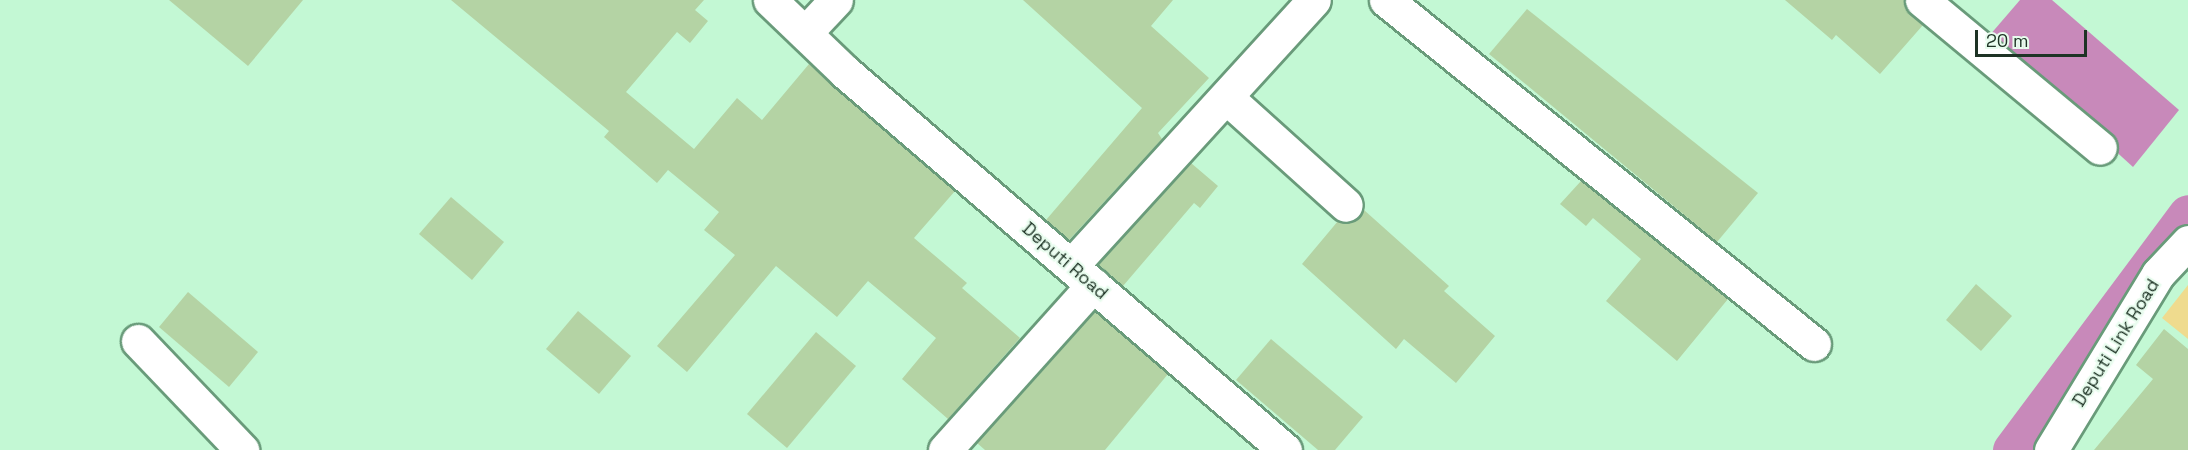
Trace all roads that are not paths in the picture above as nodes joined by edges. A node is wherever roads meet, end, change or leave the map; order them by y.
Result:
1 (770, 0) edge
2 (836, 0) edge
3 (1314, 0) edge
4 (1386, 0) edge
5 (1922, 0) edge
6 (805, 33) junction
7 (1226, 97) junction
8 (2100, 148) dead end
9 (1346, 205) dead end
10 (2188, 242) edge
11 (1082, 275) junction
12 (138, 341) dead end
13 (1814, 344) dead end
14 (2057, 448) edge
15 (242, 450) edge
16 (945, 450) edge
17 (1285, 450) edge

1 - 6 street, Deputi Road
2 - 6 street
3 - 7 street
4 - 13 street
5 - 8 street
6 - 11 street, Deputi Road
7 - 9 street
7 - 11 street
10 - 14 street, Deputi Link Road
11 - 16 street
11 - 17 street, Deputi Road
12 - 15 street

